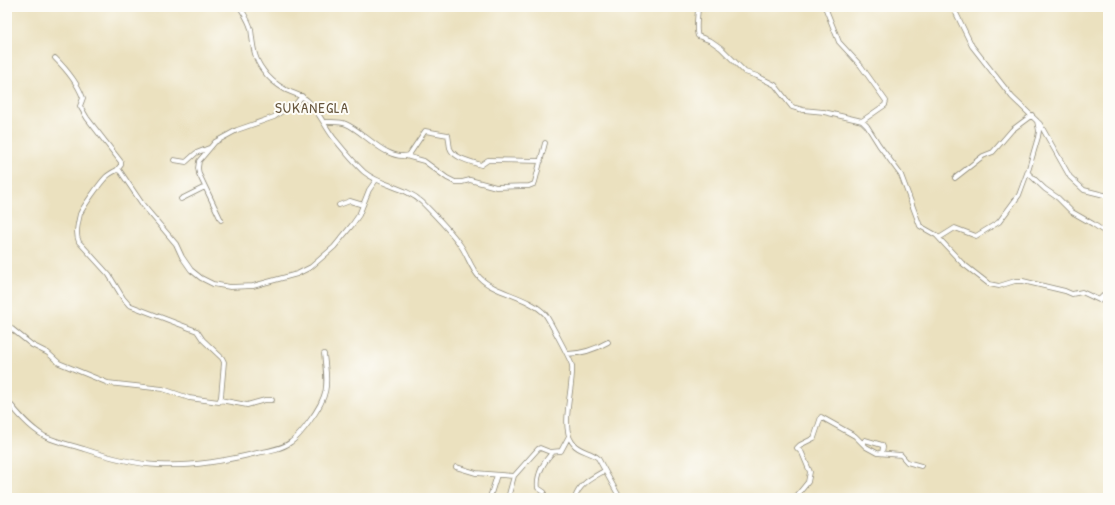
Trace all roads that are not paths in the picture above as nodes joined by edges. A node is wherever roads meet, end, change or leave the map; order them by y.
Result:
1 (240, 7) edge
2 (698, 7) edge
3 (825, 7) edge
4 (953, 7) edge
5 (55, 58) dead end
6 (302, 96) junction
7 (1032, 115) junction
8 (1037, 120) junction
9 (862, 121) junction
10 (324, 122) junction
11 (545, 143) dead end
12 (209, 148) junction
13 (405, 156) junction
14 (174, 160) dead end
15 (541, 161) junction
16 (117, 170) junction
17 (1028, 172) junction
18 (954, 178) dead end
19 (376, 180) junction
20 (205, 187) junction
21 (1108, 196) edge
22 (181, 199) dead end
23 (339, 205) dead end
24 (363, 206) junction
25 (221, 220) dead end
26 (1108, 234) edge
27 (939, 238) junction
28 (1108, 291) edge
29 (7, 325) edge
30 (608, 342) dead end
31 (324, 354) dead end
32 (567, 354) junction
33 (7, 400) edge
34 (220, 400) junction
35 (272, 400) dead end
36 (569, 436) junction
37 (863, 444) junction
38 (553, 452) junction
39 (882, 453) junction
40 (921, 466) dead end
41 (456, 468) dead end
42 (604, 471) junction
43 (497, 475) junction
44 (514, 476) junction
45 (544, 492) dead end
46 (490, 497) dead end
47 (508, 498) edge
48 (575, 498) edge
49 (620, 498) edge
50 (795, 498) edge

1 - 6 street
2 - 9 street
3 - 9 street
4 - 7 street
5 - 16 street
6 - 10 street
6 - 12 street
7 - 8 street
7 - 18 street
8 - 17 street
8 - 21 street
9 - 27 street
10 - 13 street
10 - 19 street
11 - 15 street
12 - 14 street
12 - 20 street
13 - 15 street
13 - 15 street
16 - 24 street
16 - 34 street
17 - 26 street
17 - 27 street
19 - 24 street
19 - 32 street
20 - 22 street
20 - 25 street
23 - 24 street
27 - 28 street
29 - 34 street
30 - 32 street
31 - 33 street
32 - 36 street
34 - 35 street
36 - 38 street
36 - 42 street
37 - 39 street
37 - 39 street
37 - 50 street
38 - 44 street
38 - 45 street
39 - 40 street
41 - 43 street
42 - 48 street
42 - 49 street
43 - 44 street
43 - 46 street
44 - 47 street

